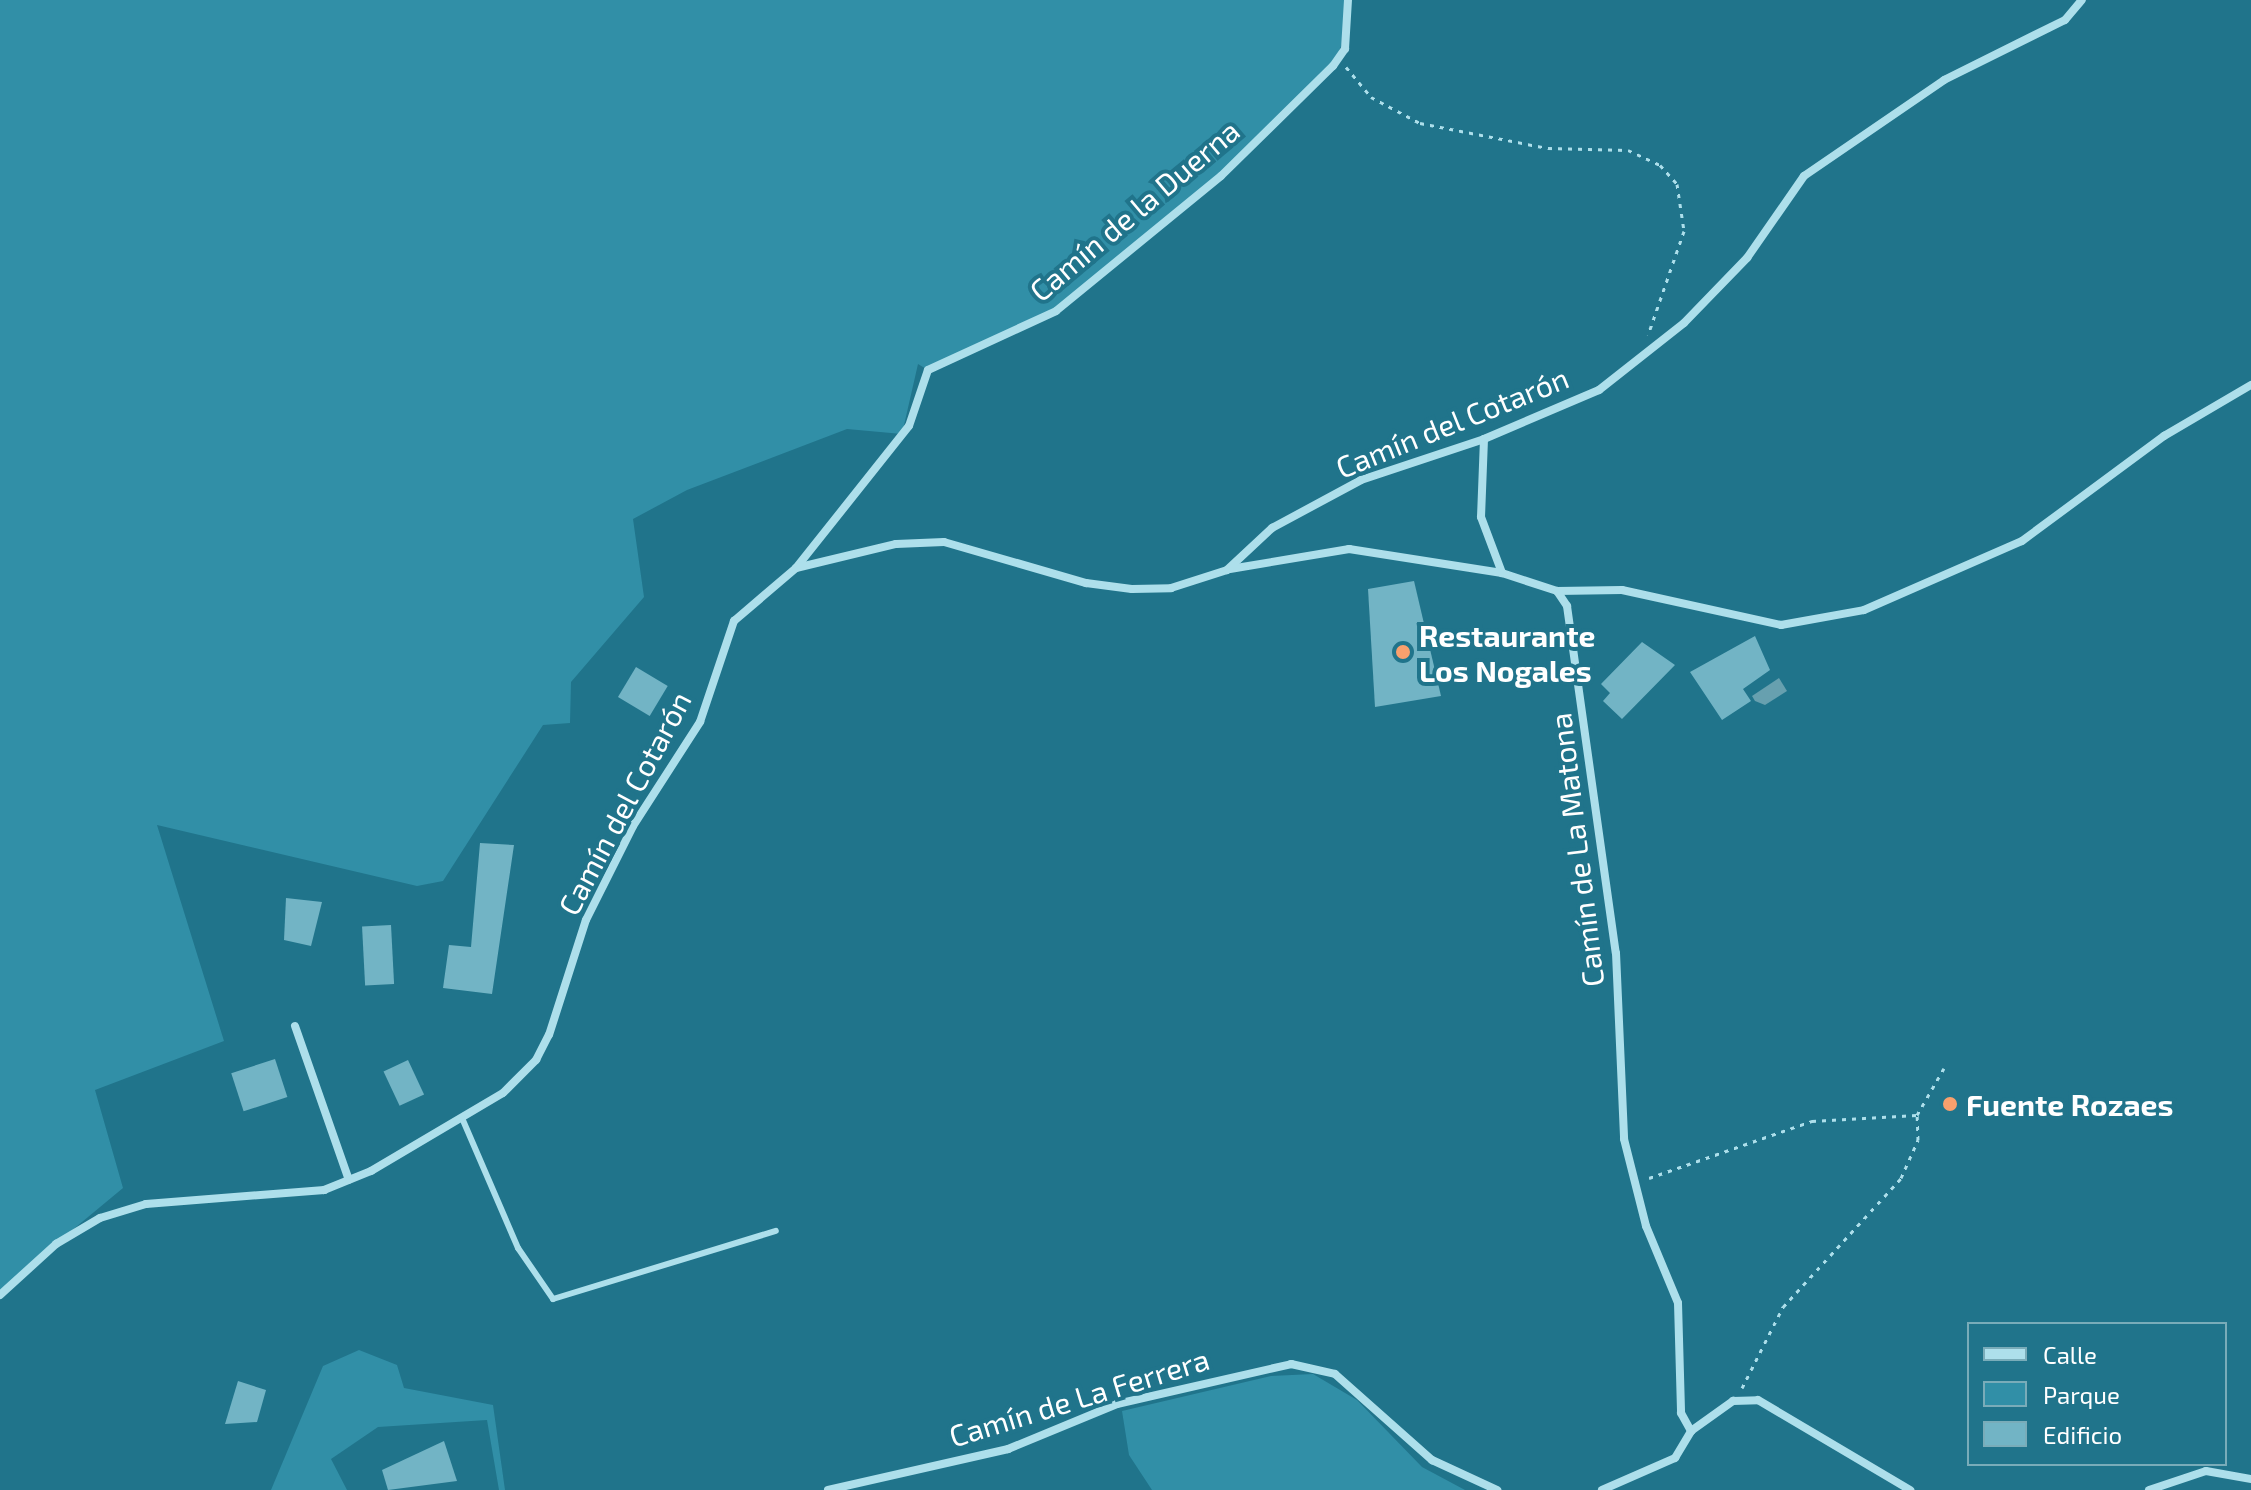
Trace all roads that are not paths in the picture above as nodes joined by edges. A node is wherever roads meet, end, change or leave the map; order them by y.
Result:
1 (1348, 0) edge
2 (2082, 0) edge
3 (2251, 385) edge
4 (1484, 439) junction
5 (796, 568) junction
6 (1227, 570) junction
7 (1502, 573) junction
8 (1557, 591) junction
9 (295, 1026) dead end
10 (462, 1118) junction
11 (349, 1180) junction
12 (776, 1231) dead end
13 (0, 1295) edge
14 (1691, 1431) junction
15 (2251, 1479) edge
16 (828, 1490) edge
17 (1497, 1490) edge
18 (1602, 1490) edge
19 (1910, 1490) edge
20 (2149, 1490) edge

1 - 5 street, Camín de la Duerna
2 - 4 street, Camín del Cotarón
3 - 8 street
4 - 6 street, Camín del Cotarón
4 - 7 street
5 - 6 street, Camín del Cotarón
5 - 10 street, Camín del Cotarón
6 - 7 street
7 - 8 street
8 - 14 street, Camín de La Matona
9 - 11 street
10 - 11 street, Camín del Cotarón
10 - 12 lane
11 - 13 street, Camín del Cotarón
14 - 18 street
14 - 19 street
15 - 20 street
16 - 17 street, Camín de La Ferrera

